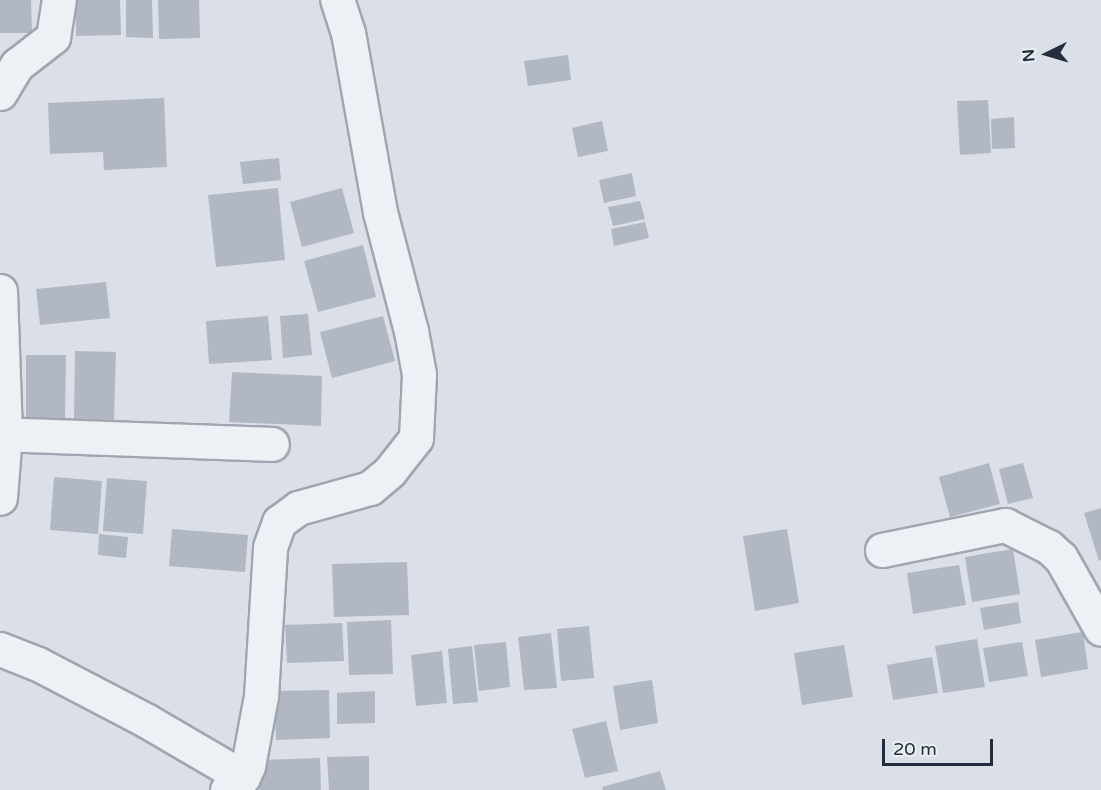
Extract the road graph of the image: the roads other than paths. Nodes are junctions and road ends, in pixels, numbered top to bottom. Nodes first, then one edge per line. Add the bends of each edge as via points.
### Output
1 (59, 0) edge
2 (337, 0) edge
3 (0, 93) edge
4 (0, 291) edge
5 (2, 434) edge
6 (273, 444) dead end
7 (0, 498) edge
8 (882, 550) dead end
9 (1101, 628) edge
10 (0, 649) edge
11 (235, 783) edge

1 - 3 street via 53,37 17,65
2 - 11 street via 352,56 380,212 419,374 416,438 390,471 370,488 298,508 279,522 270,547 261,696
4 - 5 street
5 - 6 street
5 - 7 street
8 - 9 street via 1005,525 1050,547 1061,558
10 - 11 street via 38,664 147,721

